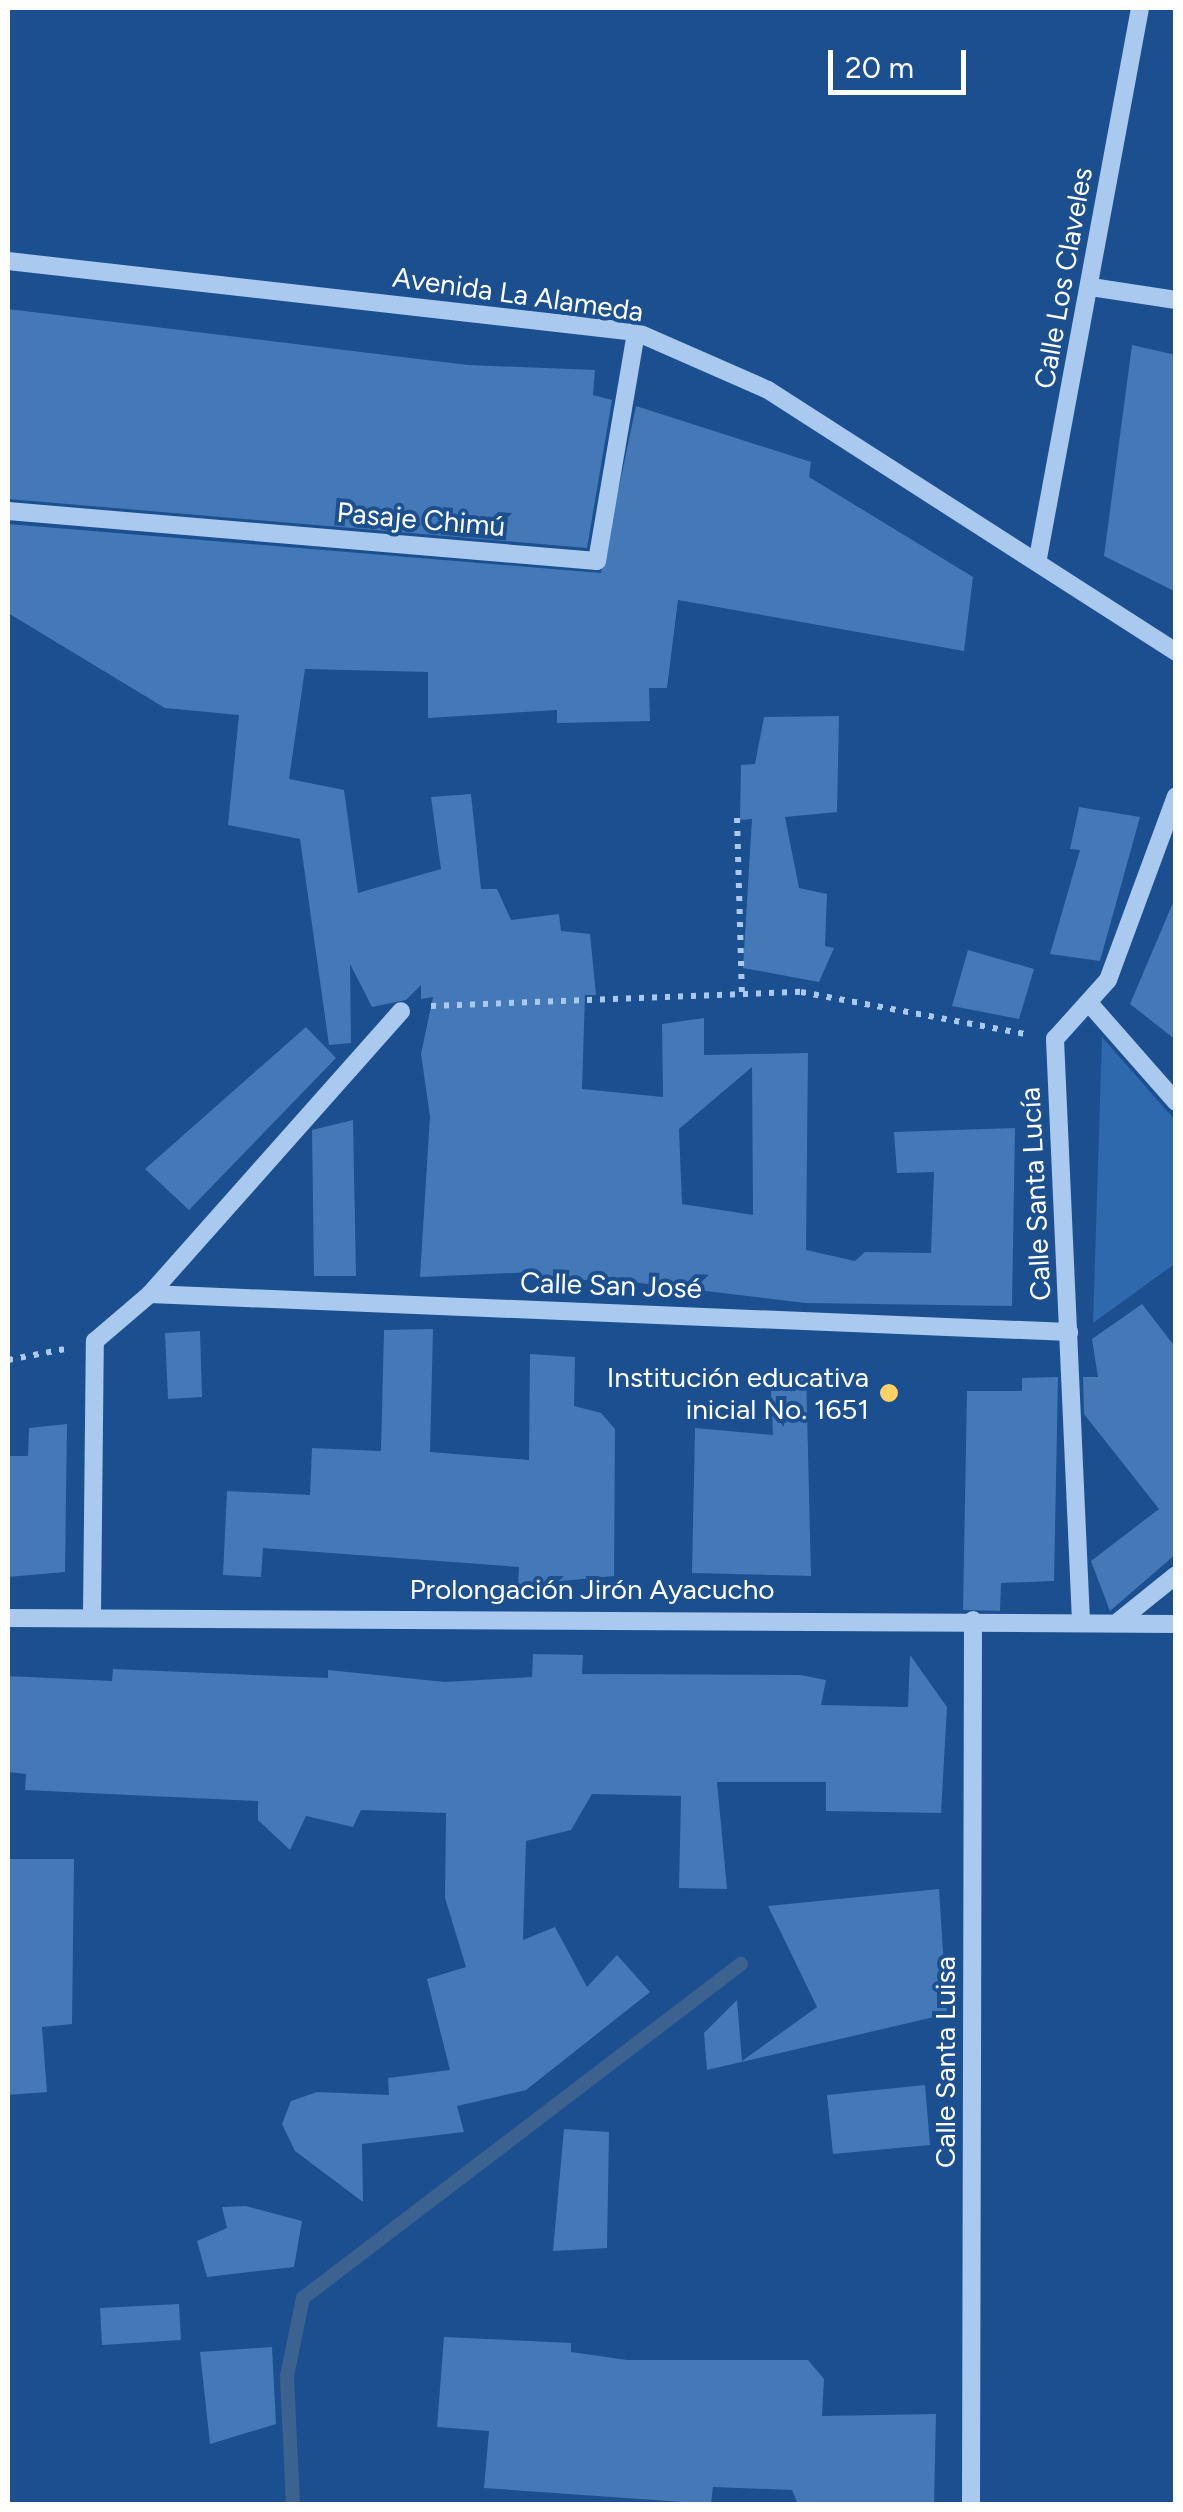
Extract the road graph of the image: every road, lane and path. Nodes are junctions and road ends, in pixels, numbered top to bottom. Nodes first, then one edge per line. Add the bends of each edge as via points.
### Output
1 (1140, 8) edge
2 (8, 261) edge
3 (1091, 287) junction
4 (1176, 300) edge
5 (636, 332) junction
6 (8, 511) edge
7 (1038, 558) junction
8 (1176, 652) edge
9 (1176, 796) edge
10 (737, 818) dead end
11 (742, 994) junction
12 (1090, 1003) junction
13 (402, 1011) joint
14 (1056, 1039) junction
15 (1176, 1102) edge
16 (150, 1294) junction
17 (1069, 1332) junction
18 (95, 1341) junction
19 (8, 1360) edge
20 (1176, 1575) edge
21 (92, 1613) junction
22 (8, 1618) edge
23 (973, 1620) junction
24 (1081, 1620) junction
25 (1120, 1621) junction
26 (1176, 1624) edge
27 (972, 2504) edge

1 - 3 street, Calle Los Claveles
2 - 5 street, Avenida La Alameda
3 - 4 street
3 - 7 street, Calle Los Claveles
5 - 6 street, Pasaje Chimú via 598,562
5 - 7 street, Avenida La Alameda via 768,390
7 - 8 street, Avenida La Alameda
9 - 12 street via 1108,980
10 - 11 path
11 - 13 path
11 - 14 path via 801,992
12 - 14 street
12 - 15 street
13 - 16 street
14 - 17 street, Calle Santa Lucía
16 - 17 street, Calle San José
16 - 18 street
17 - 24 street, Calle Santa Lucía
18 - 19 path
18 - 21 street
20 - 25 street
21 - 22 street, Prolongación Jirón Ayacucho
21 - 23 street, Prolongación Jirón Ayacucho
23 - 24 street, Prolongación Jirón Ayacucho
23 - 27 street, Calle Santa Luisa
24 - 25 street, Prolongación Jirón Ayacucho
25 - 26 street, Prolongación Jirón Ayacucho

